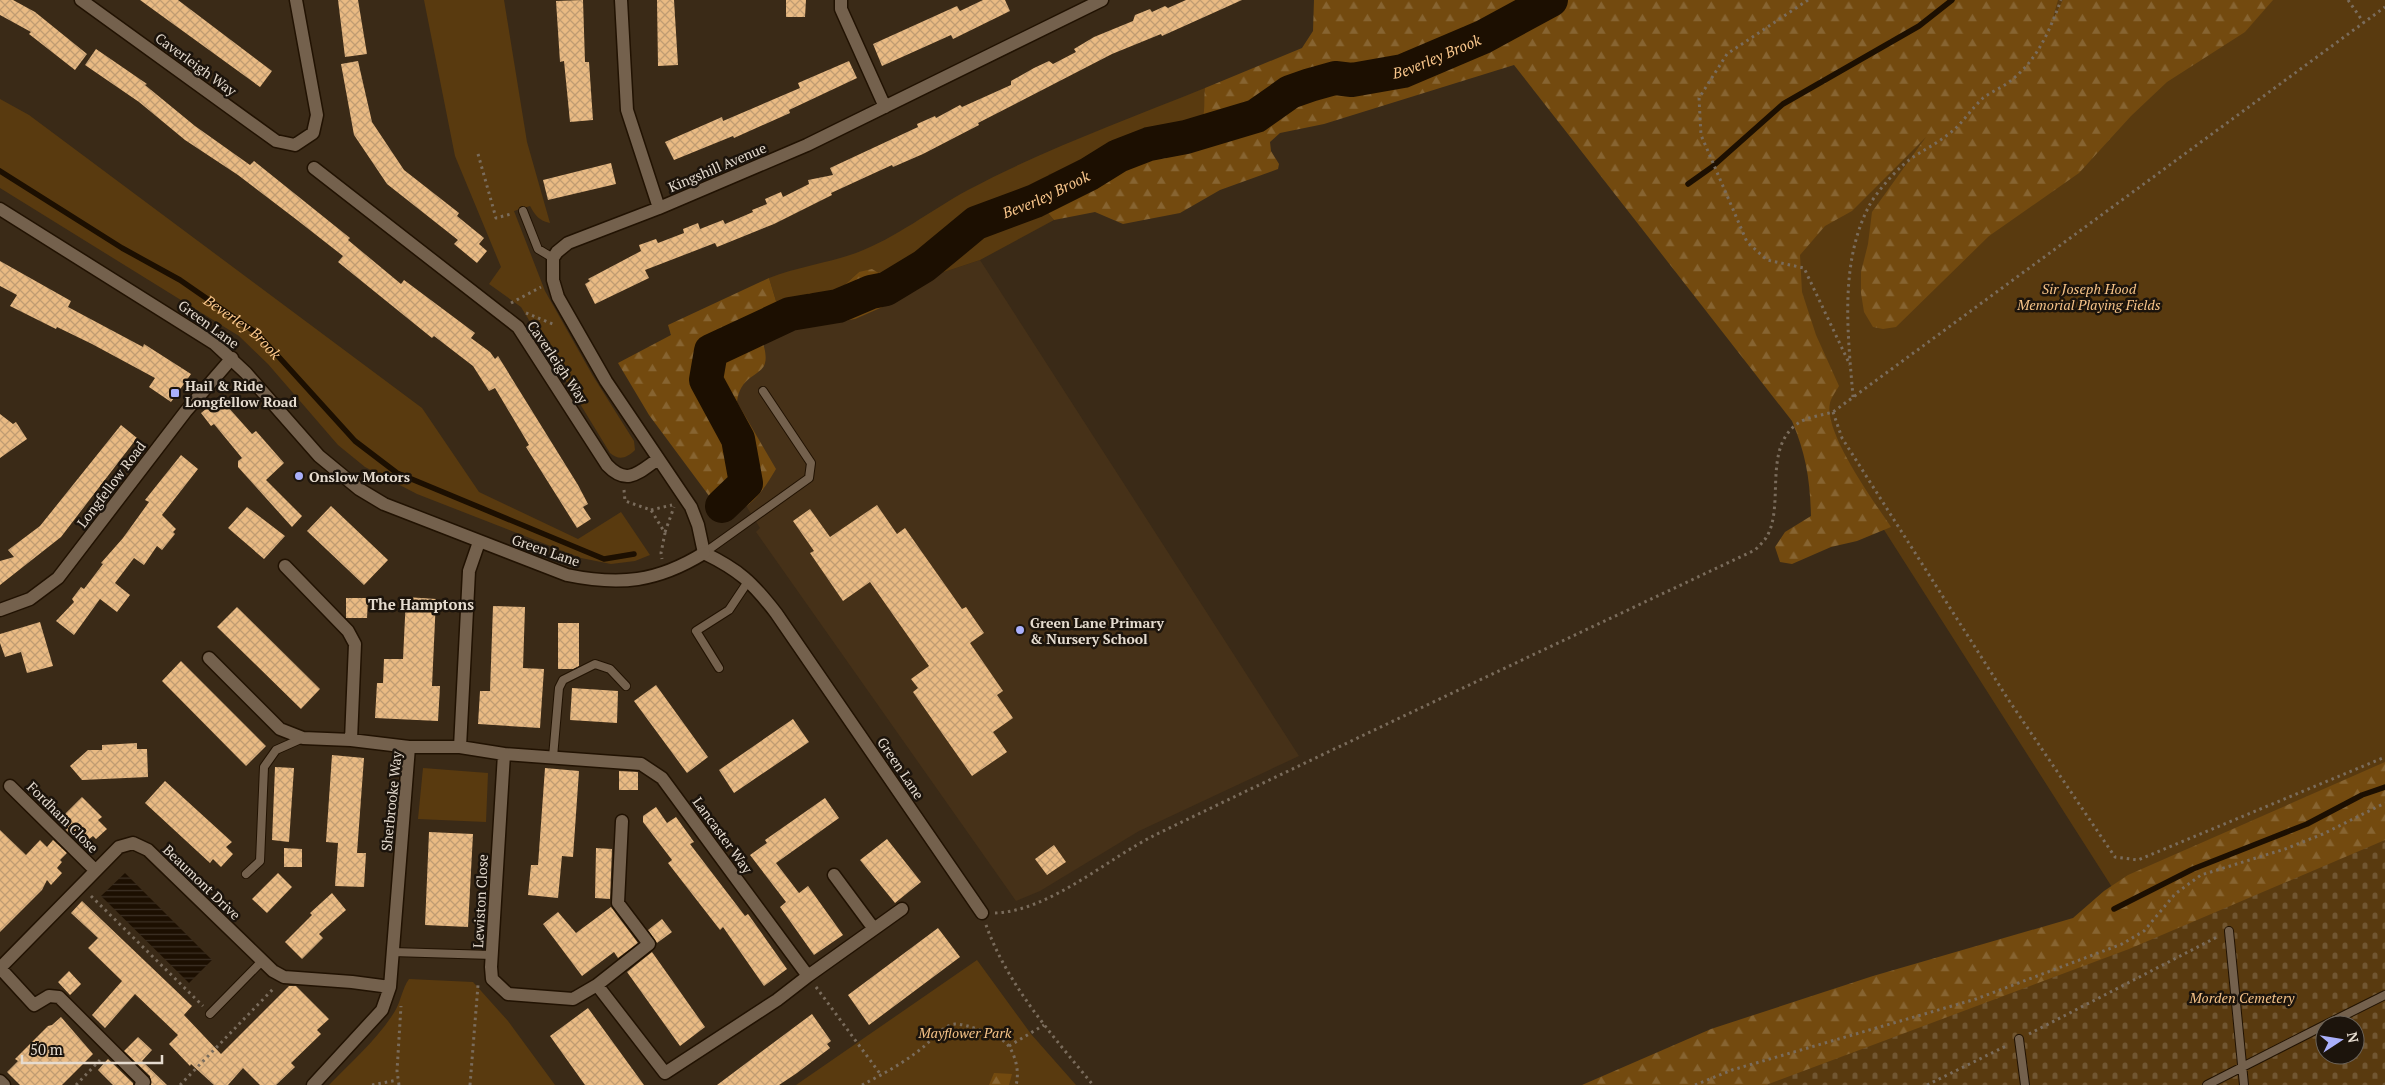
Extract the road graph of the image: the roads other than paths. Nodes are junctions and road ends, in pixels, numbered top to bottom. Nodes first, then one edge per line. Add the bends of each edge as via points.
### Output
1 (81, 0) edge
2 (296, 0) edge
3 (621, 0) edge
4 (841, 0) edge
5 (1102, 0) edge
6 (885, 107) junction
7 (314, 168) dead end
8 (659, 208) junction
9 (0, 209) edge
10 (523, 211) road end
11 (553, 258) junction
12 (232, 358) junction
13 (763, 391) dead end
14 (658, 459) junction
15 (479, 542) junction
16 (704, 553) junction
17 (285, 566) dead end
18 (749, 580) junction
19 (0, 610) edge
20 (209, 658) dead end
21 (719, 668) dead end
22 (626, 686) dead end
23 (303, 738) junction
24 (351, 740) junction
25 (409, 747) junction
26 (460, 747) junction
27 (504, 754) junction
28 (553, 757) junction
29 (10, 786) dead end
30 (622, 821) dead end
31 (95, 870) junction
32 (246, 874) dead end
33 (834, 874) dead end
34 (902, 909) dead end
35 (982, 913) road end
36 (874, 930) junction
37 (2228, 931) road end
38 (392, 952) junction
39 (492, 955) junction
40 (262, 960) junction
41 (808, 976) junction
42 (597, 985) junction
43 (390, 987) junction
44 (2385, 995) edge
45 (210, 1014) road end
46 (2345, 1015) edge
47 (2315, 1030) edge
48 (2019, 1040) road end
49 (2242, 1067) junction
50 (0, 1081) edge
51 (4, 1085) edge
52 (141, 1085) edge
53 (313, 1085) edge
54 (2025, 1085) edge
55 (2207, 1085) edge
56 (2244, 1085) edge

1 - 2 street, Caverleigh Way via 276,141 295,145 313,133 317,115
3 - 8 street via 627,110
4 - 6 street via 841,9
5 - 6 street, Kingshill Avenue
6 - 8 street, Kingshill Avenue
7 - 14 street, Caverleigh Way via 525,335 616,475 623,477 640,472
8 - 11 street, Kingshill Avenue via 568,243
9 - 12 street, Green Lane via 167,312
10 - 11 lane via 538,249
11 - 14 street via 553,280 572,324
12 - 15 street, Green Lane via 319,456 359,489 384,504
12 - 19 street, Longfellow Road via 186,411 58,578 30,599
13 - 16 lane via 811,463 809,478
14 - 16 street via 692,507
15 - 16 street, Green Lane via 567,575 619,582 666,573
15 - 26 street via 469,571
16 - 18 street, Green Lane
17 - 24 street via 348,631 355,644
18 - 21 lane via 729,610 696,632
18 - 35 street, Green Lane via 791,632
20 - 23 street via 280,729
22 - 28 lane via 610,669 595,664 563,680 559,688
23 - 24 street
23 - 32 lane via 276,750 264,767 260,861
24 - 25 street
25 - 26 street, Sherbrooke Way
25 - 38 street, Sherbrooke Way
26 - 27 street
27 - 28 street, Lancaster Way
27 - 39 street, Lewiston Close
28 - 41 street, Lancaster Way via 641,764 662,778
29 - 31 street, Fordham Close
30 - 42 street via 618,903 649,944
31 - 40 street, Beaumont Drive via 119,847 134,843 148,850
31 - 52 street, Beaumont Drive via 0,968 34,1004 49,996 59,997 144,1082
33 - 36 street
34 - 36 street
36 - 41 street
37 - 49 lane
38 - 39 lane
38 - 43 street, Sherbrooke Way
39 - 42 street, Lewiston Close via 492,979 508,994 574,1000
40 - 43 street, Beaumont Drive via 284,977
40 - 45 lane
41 - 42 street via 665,1073
43 - 53 street, Sherbrooke Way via 382,1010
44 - 46 lane
47 - 49 lane
48 - 54 lane
49 - 55 lane
49 - 56 lane
50 - 51 street

